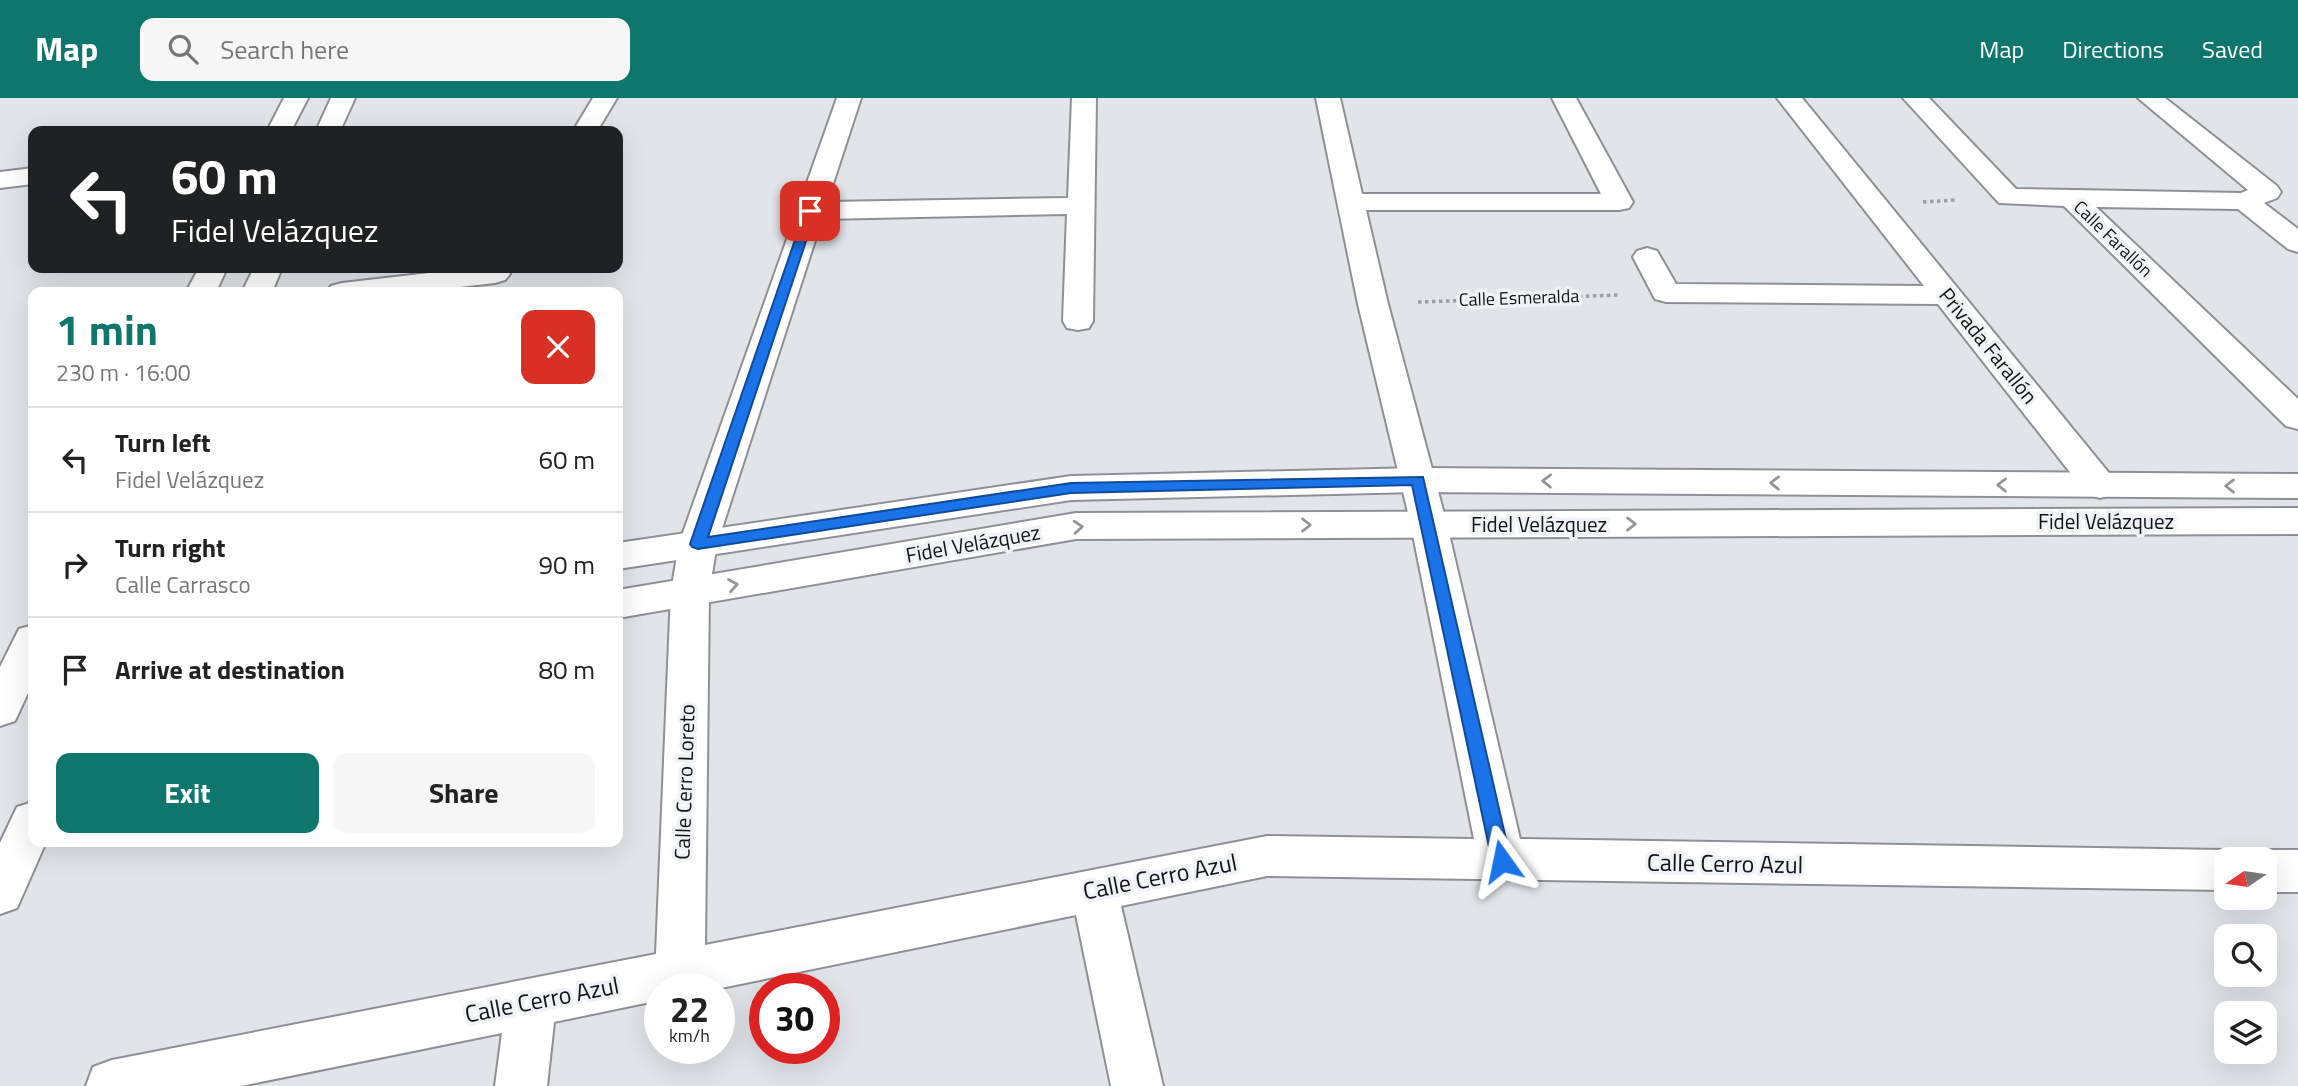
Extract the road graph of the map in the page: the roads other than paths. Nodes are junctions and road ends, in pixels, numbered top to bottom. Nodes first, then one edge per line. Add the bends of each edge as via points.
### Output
1 (296, 98) edge
2 (343, 98) edge
3 (606, 98) edge
4 (849, 98) edge
5 (1084, 98) edge
6 (1328, 98) edge
7 (1564, 98) edge
8 (1789, 98) edge
9 (1915, 98) edge
10 (2150, 98) edge
11 (282, 126) edge
12 (330, 126) edge
13 (587, 126) edge
14 (28, 177) edge
15 (0, 180) edge
16 (2069, 196) junction
17 (2256, 196) junction
18 (1352, 202) junction
19 (1080, 206) junction
20 (810, 211) junction
21 (2298, 243) edge
22 (1647, 257) dead end
23 (492, 278) edge
24 (396, 287) edge
25 (1947, 295) junction
26 (1078, 321) dead end
27 (2298, 418) edge
28 (1418, 480) junction
29 (2100, 486) junction
30 (2298, 486) edge
31 (2298, 521) edge
32 (1429, 525) junction
33 (698, 544) junction
34 (623, 555) edge
35 (691, 592) junction
36 (623, 603) edge
37 (24, 648) edge
38 (28, 703) edge
39 (0, 709) edge
40 (28, 832) edge
41 (1502, 861) junction
42 (2214, 870) edge
43 (2277, 870) edge
44 (2298, 871) edge
45 (1094, 890) junction
46 (0, 893) edge
47 (680, 973) joint
48 (644, 980) edge
49 (531, 1002) junction
50 (112, 1086) edge
51 (521, 1086) edge
52 (1137, 1086) edge

1 - 11 street
2 - 12 street
3 - 13 street
4 - 20 street, Calle Cerro Loreto
5 - 19 street
6 - 18 street
7 - 18 street via 1619,202
8 - 25 street, Privada Farallón
9 - 16 street, Calle Farallón via 2009,197
10 - 17 street
14 - 15 street
16 - 17 street
16 - 27 street, Calle Farallón
17 - 21 street
18 - 28 street
19 - 20 street
19 - 26 street
20 - 33 street, Calle Cerro Loreto
22 - 25 street via 1666,293
23 - 24 street
25 - 29 street, Privada Farallón
29 -> 28 street, Fidel Velázquez
28 - 32 street
28 - 33 street, Fidel Velázquez via 1071,488
30 -> 29 street, Fidel Velázquez
32 -> 31 street, Fidel Velázquez
35 -> 32 street, Fidel Velázquez via 1076,526
32 - 41 street
33 - 34 street, Fidel Velázquez
33 - 35 street, Calle Cerro Loreto
35 - 36 street, Fidel Velázquez
35 - 47 street, Calle Cerro Loreto
37 - 39 street
38 - 39 street
40 - 46 street
41 - 42 street, Calle Cerro Azul
41 - 45 street, Calle Cerro Azul via 1267,856
43 - 44 street
45 - 47 street, Calle Cerro Azul
45 - 52 street
48 - 49 street, Calle Cerro Azul
49 - 50 street, Calle Cerro Azul
49 - 51 street

